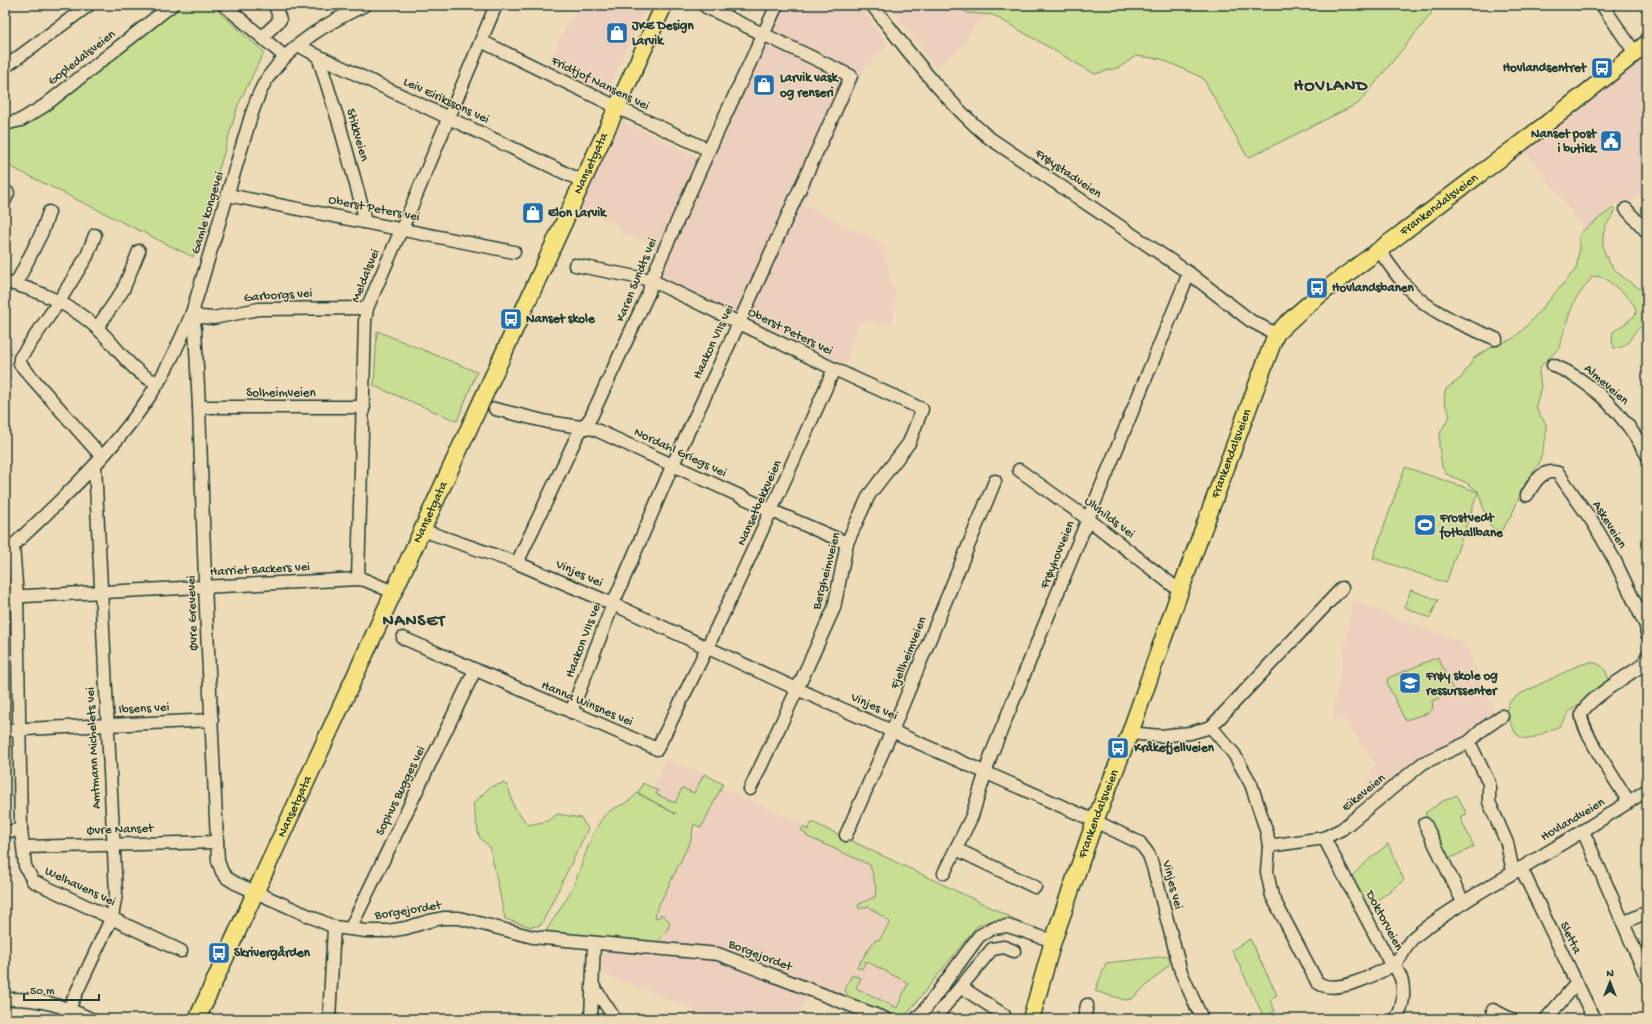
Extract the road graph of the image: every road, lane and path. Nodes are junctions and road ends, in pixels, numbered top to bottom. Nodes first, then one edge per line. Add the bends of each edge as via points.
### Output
1 (89, 5) edge
2 (172, 5) edge
3 (224, 5) edge
4 (275, 5) edge
5 (365, 5) edge
6 (496, 5) edge
7 (664, 5) edge
8 (777, 5) edge
9 (872, 5) edge
10 (1602, 5) edge
11 (706, 8) dead end
12 (764, 34) junction
13 (262, 37) junction
14 (481, 41) junction
15 (298, 44) junction
16 (1641, 48) edge
17 (284, 56) junction
18 (318, 56) junction
19 (5, 67) edge
20 (616, 107) junction
21 (448, 118) junction
22 (5, 124) edge
23 (708, 150) junction
24 (582, 181) junction
25 (228, 195) junction
26 (1626, 209) dead end
27 (49, 212) dead end
28 (364, 222) junction
29 (402, 229) junction
30 (1647, 232) edge
31 (95, 235) dead end
32 (1379, 250) junction
33 (139, 251) dead end
34 (514, 252) dead end
35 (575, 265) dead end
36 (1189, 273) junction
37 (651, 280) junction
38 (11, 283) edge
39 (58, 303) junction
40 (367, 308) junction
41 (192, 313) junction
42 (739, 323) junction
43 (97, 328) junction
44 (1276, 334) junction
45 (1496, 339) dead end
46 (1553, 365) dead end
47 (834, 369) junction
48 (158, 383) junction
49 (199, 407) junction
50 (364, 407) junction
51 (495, 409) dead end
52 (922, 409) joint
53 (584, 427) junction
54 (1647, 455) edge
55 (98, 461) junction
56 (673, 464) junction
57 (1019, 470) dead end
58 (995, 481) dead end
59 (1527, 495) dead end
60 (772, 511) junction
61 (1088, 519) junction
62 (422, 530) junction
63 (847, 543) junction
64 (9, 550) edge
65 (517, 563) junction
66 (358, 579) junction
67 (205, 587) junction
68 (1342, 588) dead end
69 (101, 591) junction
70 (1180, 591) junction
71 (393, 592) junction
72 (11, 597) edge
73 (612, 604) junction
74 (1647, 634) edge
75 (403, 638) dead end
76 (708, 648) junction
77 (1647, 656) edge
78 (475, 670) junction
79 (797, 689) junction
80 (571, 712) junction
81 (1502, 716) dead end
82 (212, 720) junction
83 (108, 725) junction
84 (1211, 727) junction
85 (20, 729) junction
86 (5, 730) edge
87 (892, 731) junction
88 (1130, 733) junction
89 (1469, 742) junction
90 (986, 772) junction
91 (750, 789) dead end
92 (1647, 790) edge
93 (1629, 802) junction
94 (1095, 821) junction
95 (1425, 824) dead end
96 (21, 830) junction
97 (1582, 831) junction
98 (5, 832) edge
99 (846, 835) dead end
100 (1324, 838) junction
101 (217, 842) junction
102 (113, 844) junction
103 (1269, 846) junction
104 (24, 847) junction
105 (956, 849) junction
106 (1517, 870) junction
107 (944, 873) dead end
108 (1035, 886) dead end
109 (255, 892) junction
110 (1463, 902) junction
111 (1647, 912) edge
112 (112, 917) junction
113 (1623, 923) junction
114 (352, 925) dead end
115 (334, 927) junction
116 (1053, 941) junction
117 (594, 943) junction
118 (181, 951) dead end
119 (1014, 952) dead end
120 (1393, 965) junction
121 (1647, 978) edge
122 (592, 984) junction
123 (1576, 984) junction
124 (961, 987) junction
125 (6, 996) edge
126 (1087, 1005) dead end
127 (1493, 1010) dead end
128 (67, 1014) edge
129 (1004, 1015) dead end
130 (91, 1019) edge
131 (197, 1019) edge
132 (329, 1019) edge
133 (591, 1019) edge
134 (615, 1019) edge
135 (886, 1019) edge
136 (916, 1019) edge
137 (934, 1019) edge
138 (1031, 1019) edge
139 (1084, 1019) edge
140 (1202, 1019) edge
141 (1396, 1019) edge
142 (1511, 1019) edge
143 (1546, 1019) edge
144 (1594, 1019) edge

1 - 19 street
2 - 22 street, Gopledalsveien via 44,106 21,120
3 - 13 street
4 - 13 street via 280,20
5 - 15 street, Gamle kongevei
6 - 14 street, Meldalsvei
7 - 20 main road, Nansetgata
8 - 12 street, Karen Sundts vei
9 - 36 street, Frøystadveien via 933,82 966,118 988,137
10 - 16 street
11 - 12 street
12 - 23 street, Karen Sundts vei
12 - 42 street, Haakon VIIs vei via 851,76
13 - 17 street
14 - 20 street, Fridtjof Nansens vei
14 - 21 street, Meldalsvei
15 - 17 street, Gamle kongevei
15 - 18 street, Leiv Eirikssons vei
16 - 32 main road, Frankendalsveien
17 - 25 street, Gamle kongevei via 258,96
18 - 21 street, Leiv Eirikssons vei
18 - 28 street, Stikkveien via 353,173
20 - 23 street, Fridtjof Nansens vei
20 - 24 main road, Nansetgata
21 - 24 street, Leiv Eirikssons vei
21 - 29 street, Meldalsvei
23 - 37 street, Karen Sundts vei
24 - 62 main road, Nansetgata
25 - 28 street, Oberst Peters vei
25 - 41 street, Gamle kongevei
26 - 30 street
27 - 38 street via 42,232
28 - 29 street, Oberst Peters vei
29 - 34 street, Oberst Peters vei
29 - 40 street, Meldalsvei
31 - 39 street via 87,256
32 - 44 main road, Frankendalsveien
32 - 45 street via 1401,282 1427,305
33 - 43 street via 123,290
35 - 37 street, Oberst Peters vei
36 - 44 street, Frøystadveien via 1251,320
36 - 61 street, Frøyhovveien
37 - 42 street, Oberst Peters vei
37 - 53 street, Karen Sundts vei via 649,292
38 - 39 street
39 - 43 street
39 - 55 street via 20,358 20,364
40 - 41 street, Garborgs vei via 259,309 213,318 200,317
40 - 50 street, Meldalsvei
41 - 48 street, Gamle kongevei
41 - 49 street, Øvre Grevevei
42 - 47 street, Oberst Peters vei
42 - 56 street, Haakon VIIs vei
43 - 48 street via 133,368
44 - 70 main road, Frankendalsveien
46 - 54 street, Almeveien via 1570,372 1596,392 1626,421
47 - 52 street, Oberst Peters vei
47 - 60 street, Nansetbekkveien
48 - 55 street, Gamle kongevei via 142,408
49 - 50 street, Solheimveien
49 - 67 street, Øvre Grevevei
50 - 66 street, Meldalsvei
51 - 53 street, Nordahl Griegs vei via 548,422
52 - 63 street, Bergheimveien via 909,443 869,496
53 - 56 street, Nordahl Griegs vei
53 - 65 street, Karen Sundts vei via 577,436
55 - 64 street, Gamle kongevei
55 - 69 street, Amtmann Michelets vei
56 - 60 street, Nordahl Griegs vei
56 - 73 street, Haakon VIIs vei
57 - 61 street, Ulvhilds vei
58 - 87 street, Fjellheimveien
59 - 74 street, Askeveien via 1534,483 1545,473 1558,473 1594,524 1615,561 1646,626
60 - 63 street, Nordahl Griegs vei
60 - 76 street, Nansetbekkveien
61 - 70 street, Ulvhilds vei
61 - 90 street, Frøyhovveien
62 - 65 street, Vinjes vei
62 - 71 main road, Nansetgata
63 - 79 street, Bergheimveien via 834,608
64 - 72 street, Welhavens vei
65 - 73 street, Vinjes vei
66 - 67 street, Harriet Backers vei
66 - 71 street, Harriet Backers vei
67 - 69 street, Harriet Backers vei
67 - 82 street, Øvre Grevevei
68 - 84 street
69 - 72 street, Harriet Backers vei
69 - 83 street, Amtmann Michelets vei
70 - 88 main road, Frankendalsveien
71 - 109 main road, Nansetgata
72 - 85 street, Welhavens vei
73 - 76 street, Vinjes vei
73 - 80 street, Haakon VIIs vei
75 - 78 street, Hanna Winsnes vei
76 - 79 street, Vinjes vei
76 - 80 street, Hanna Winsnes vei via 657,749
77 - 93 street via 1644,664 1595,698 1581,715 1582,722 1598,752
78 - 80 street, Hanna Winsnes vei
78 - 114 street, Sophus Bugges vei
79 - 87 street, Vinjes vei
79 - 91 street, Bergheimveien
81 - 89 street
82 - 83 street, Ibsens vei
82 - 101 street, Øvre Grevevei
83 - 85 street, Ibsens vei
83 - 102 street, Amtmann Michelets vei
84 - 88 street via 1190,733 1160,736
84 - 103 street via 1244,769 1267,833
85 - 86 street, Ibsens vei
85 - 96 street, Welhavens vei
87 - 90 street, Vinjes vei
87 - 99 street, Fjellheimveien
88 - 94 main road, Frankendalsveien
89 - 100 street, Eikeveien via 1423,763 1342,829
89 - 106 street via 1489,783 1489,802
90 - 94 street, Vinjes vei
90 - 105 street, Frøyhovveien via 972,816
92 - 93 street, Hovlandveien
93 - 97 street, Hovlandveien
94 - 116 main road, Frankendalsveien
94 - 140 street, Vinjes vei via 1140,843 1149,855 1181,972
95 - 110 street
96 - 98 street
96 - 104 street, Welhavens vei
97 - 106 street, Hovlandveien
97 - 113 street
100 - 103 street, Eikeveien
100 - 120 street, Doktorveien
101 - 102 street, Øvre Nanset
101 - 109 street, Øvre Grevevei via 218,861 222,872 227,878
102 - 104 street, Øvre Nanset
102 - 112 street, Amtmann Michelets vei via 116,894
103 - 120 street via 1267,872 1272,896 1322,986 1354,982
104 - 112 street, Welhavens vei via 25,866 33,881
105 - 107 street, Frøyhovveien
105 - 108 street
106 - 110 street, Hovlandveien
106 - 123 street, Sletta
109 - 115 street, Borgejordet
109 - 131 main road, Nansetgata
110 - 120 street, Hovlandveien via 1414,938 1407,945 1401,958
111 - 113 street
112 - 118 street, Welhavens vei
112 - 128 street, Amtmann Michelets vei
113 - 121 street
115 - 117 street, Borgejordet via 388,931 443,918 459,918 533,937
115 - 132 street
116 - 136 street via 1008,926 993,928 979,936
116 - 138 main road, Frankendalsveien
117 - 122 street
117 - 135 street, Borgejordet via 718,954
119 - 124 street via 1004,947 992,949
120 - 141 street, Doktorveien via 1401,979 1403,994 1401,1012
122 - 133 street
122 - 134 street
123 - 143 street
123 - 144 street, Sletta
124 - 129 street
124 - 137 street
125 - 128 street via 42,1001
126 - 139 street
127 - 142 street
128 - 130 street

